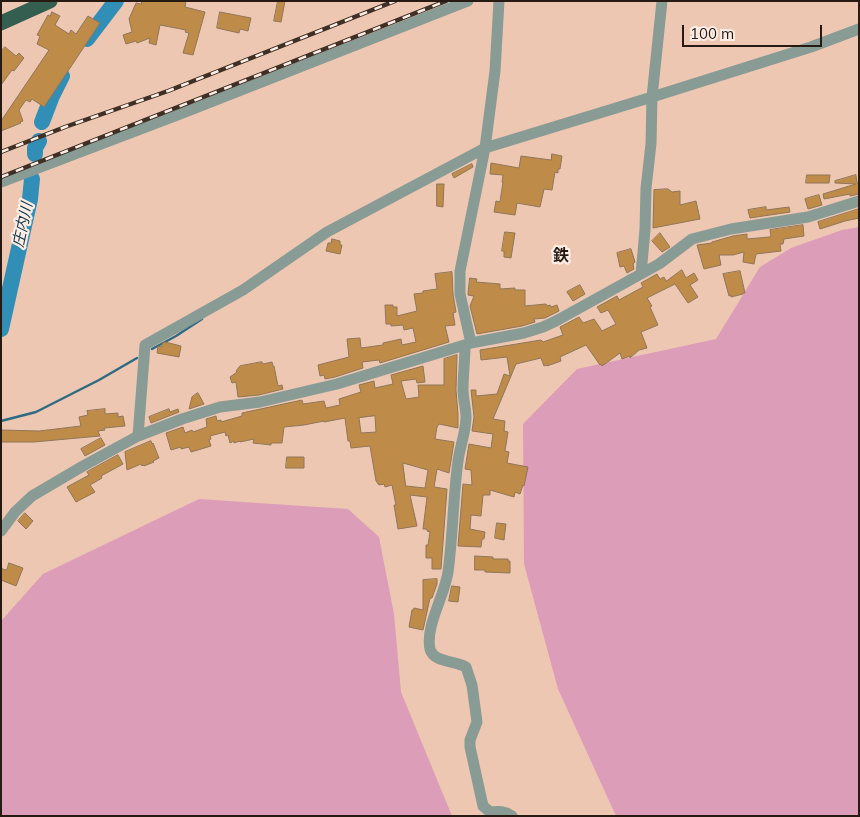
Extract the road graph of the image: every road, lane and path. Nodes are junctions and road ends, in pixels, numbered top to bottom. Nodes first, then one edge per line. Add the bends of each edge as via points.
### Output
1 (50, 1) edge
2 (468, 1) edge
3 (499, 1) edge
4 (662, 1) edge
5 (1, 24) edge
6 (859, 30) edge
7 (652, 97) junction
8 (485, 148) junction
9 (1, 182) edge
10 (859, 201) edge
11 (641, 274) junction
12 (468, 344) junction
13 (138, 436) junction
14 (1, 531) edge
15 (512, 816) edge

1 - 5 highway
2 - 9 street
3 - 8 street
4 - 7 street
6 - 7 street
7 - 8 street
7 - 11 street
8 - 12 street via 460,272
8 - 13 street via 327,232 243,290 145,345
10 - 11 street via 808,217 731,229 692,239
11 - 12 street via 542,327
12 - 13 street via 338,384 260,402 220,407
12 - 15 street via 463,392 465,430 458,460 446,584 430,634 430,648 439,658 466,667 477,722 470,747 483,806 490,812 501,811
13 - 14 street via 32,496

